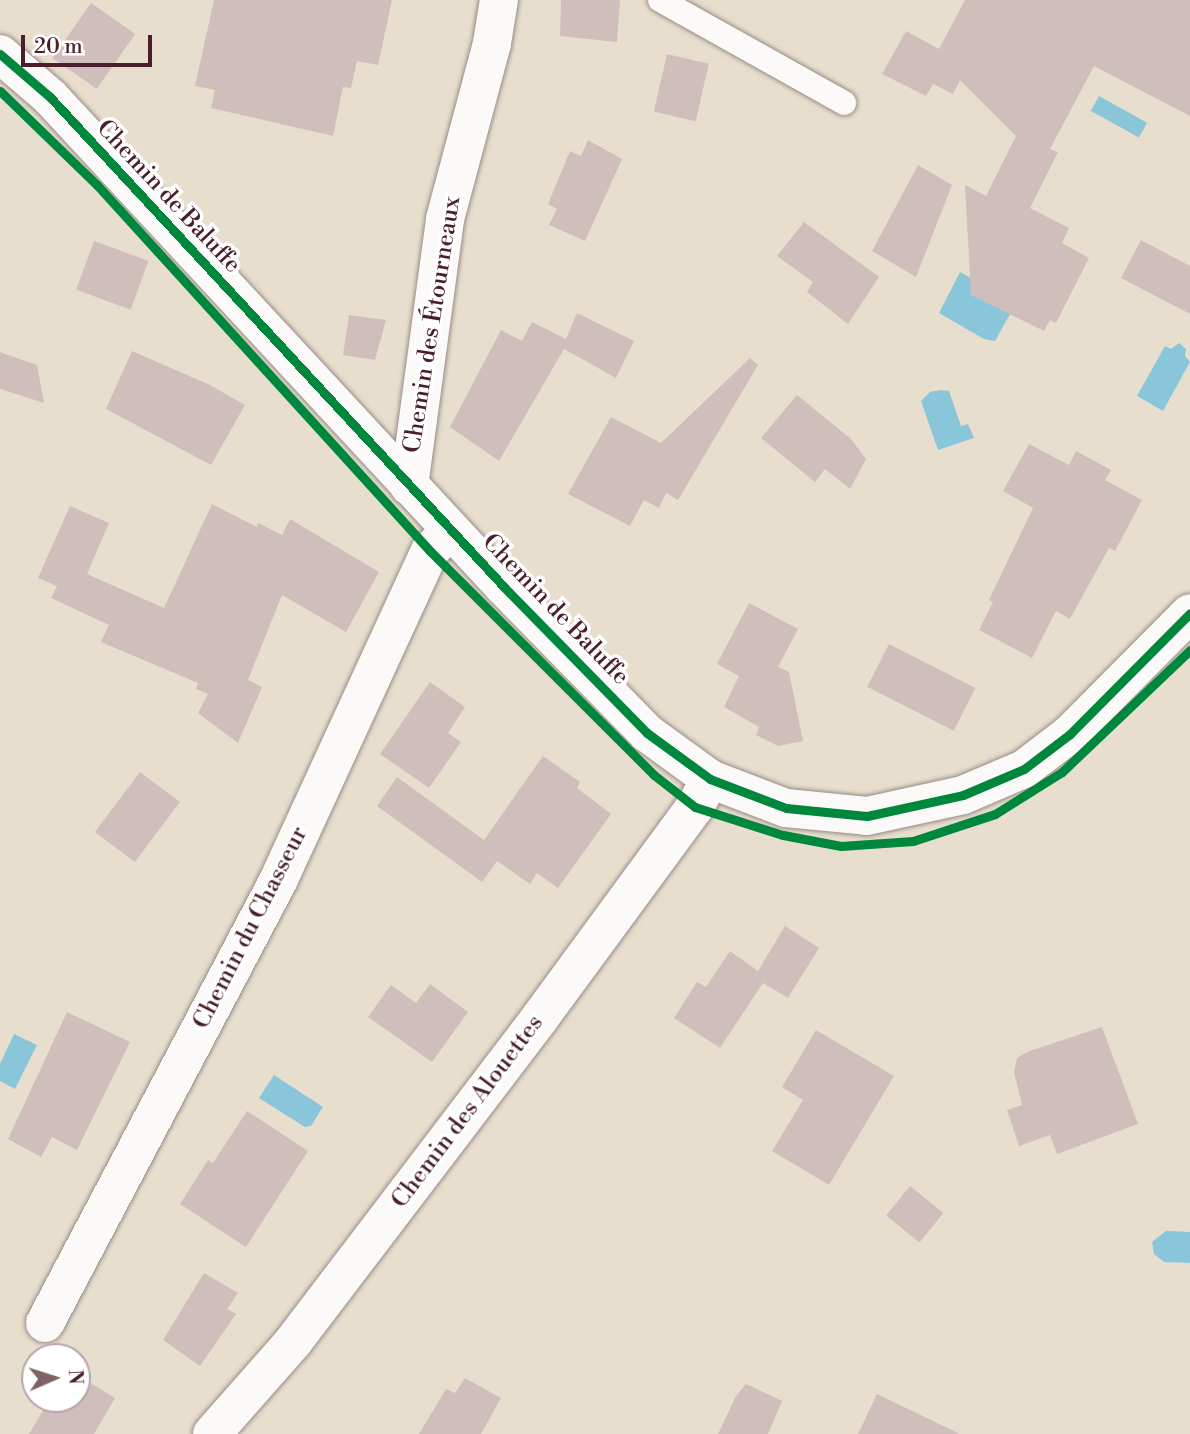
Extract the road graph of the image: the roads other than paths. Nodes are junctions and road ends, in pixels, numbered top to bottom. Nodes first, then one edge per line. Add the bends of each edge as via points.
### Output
1 (499, 0) edge
2 (660, 0) edge
3 (0, 54) edge
4 (844, 103) dead end
5 (408, 486) junction
6 (450, 530) junction
7 (1190, 613) edge
8 (710, 779) junction
9 (45, 1323) dead end
10 (212, 1434) edge

1 - 5 street, Chemin des Étourneaux via 445,219
2 - 4 lane
3 - 5 street, Chemin de Baluffe via 50,97
5 - 6 street, Chemin de Baluffe
6 - 8 street, Chemin de Baluffe via 647,733
6 - 9 street, Chemin du Chasseur via 430,551 278,881
7 - 8 street, Chemin de Baluffe via 1070,734 1024,769 963,795 867,816 786,808
8 - 10 street, Chemin des Alouettes via 695,807 597,941 310,1321

